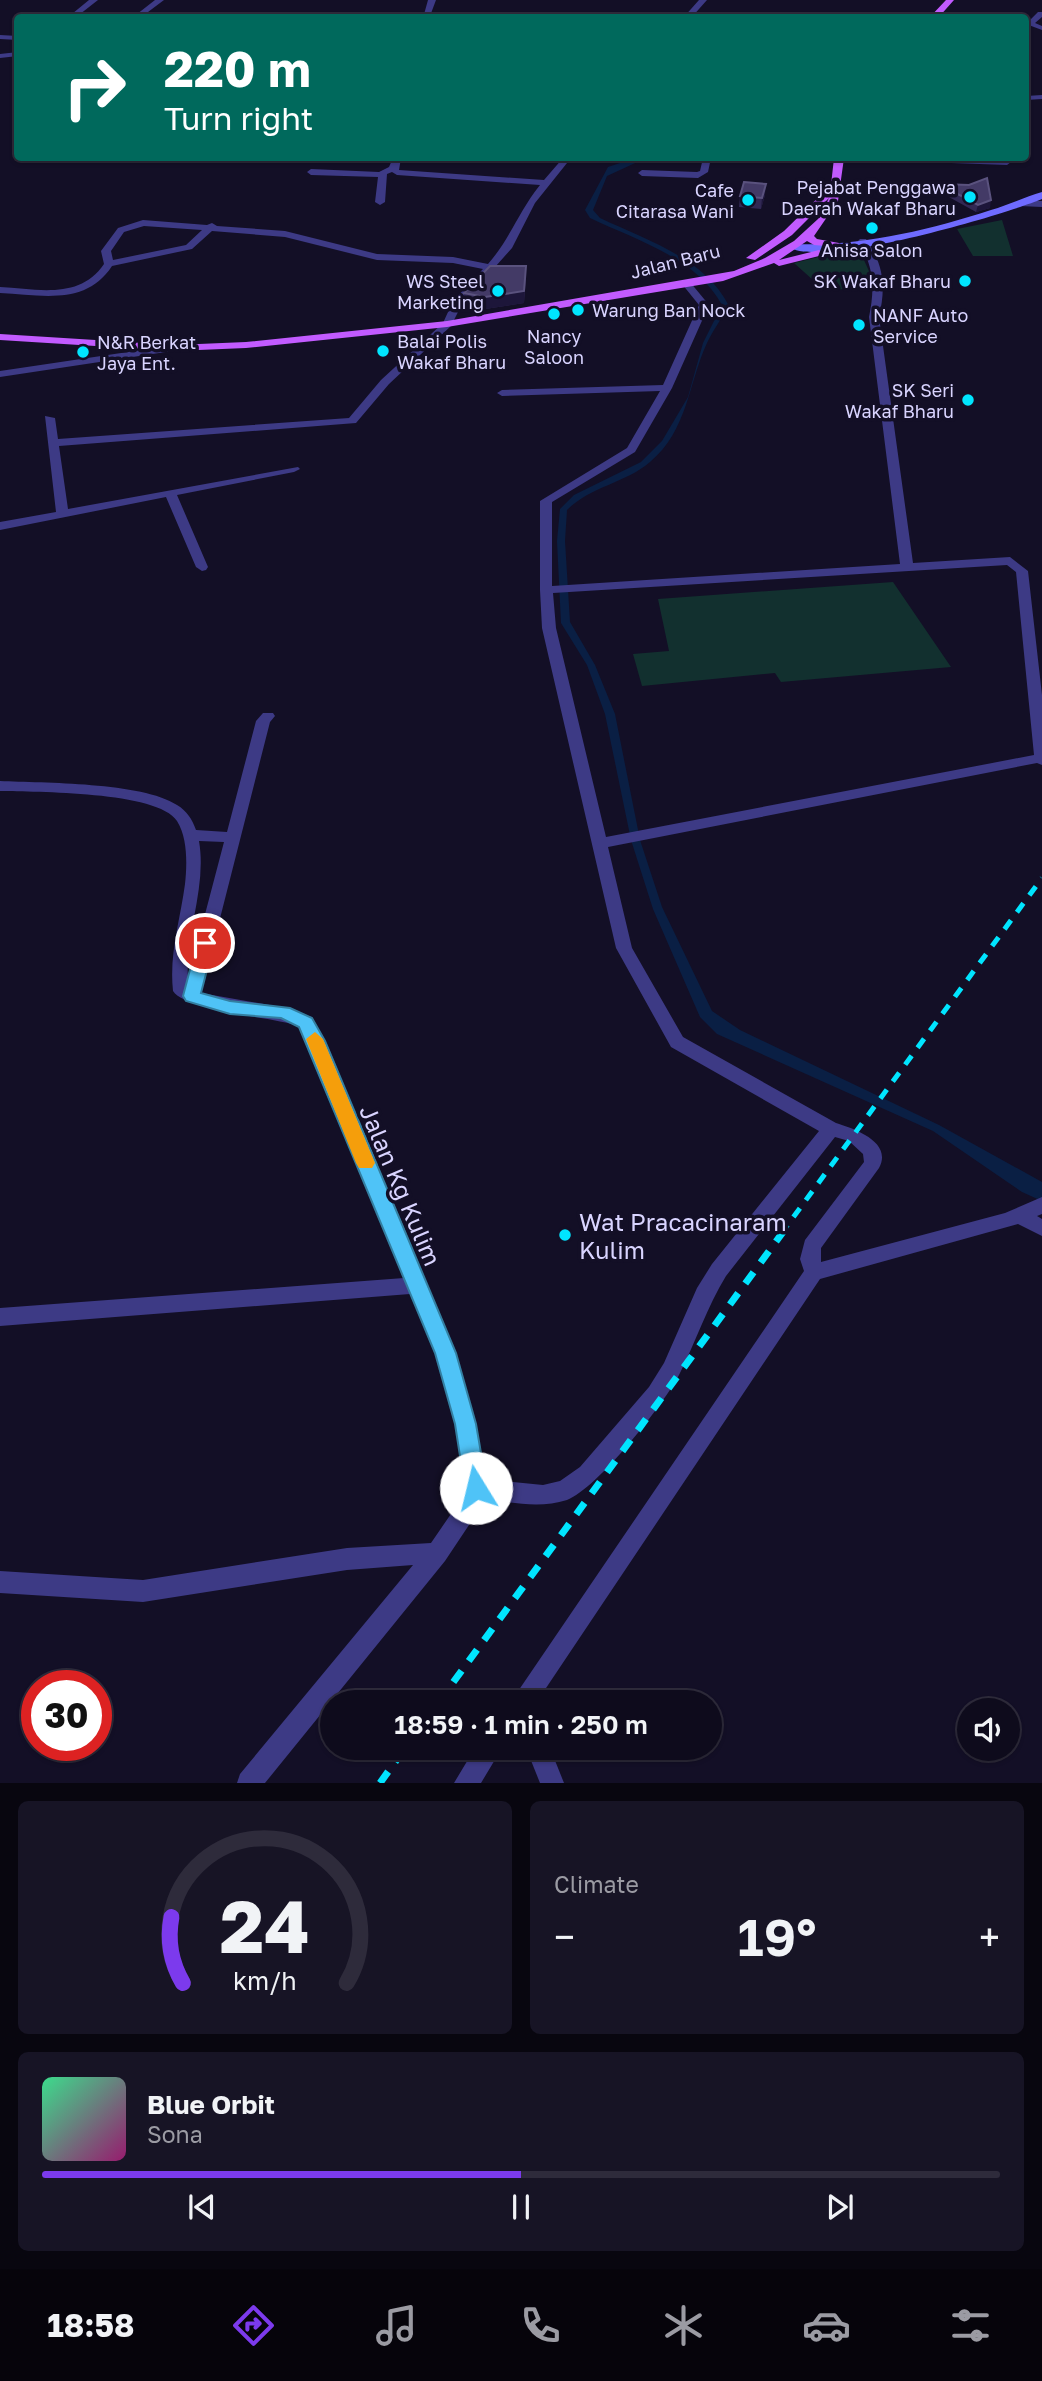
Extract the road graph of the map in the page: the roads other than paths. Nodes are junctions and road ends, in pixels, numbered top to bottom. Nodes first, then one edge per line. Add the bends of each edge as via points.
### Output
1 (94, 0) edge
2 (160, 0) edge
3 (688, 0) edge
4 (703, 0) edge
5 (950, 0) edge
6 (75, 14) edge
7 (141, 14) edge
8 (690, 14) edge
9 (937, 14) edge
10 (1041, 14) edge
11 (1042, 28) edge
12 (396, 161) edge
13 (564, 161) edge
14 (706, 161) edge
15 (838, 161) edge
16 (979, 161) edge
17 (1007, 162) dead end
18 (393, 169) junction
19 (311, 172) dead end
20 (642, 173) dead end
21 (383, 175) junction
22 (546, 183) junction
23 (834, 188) junction
24 (1042, 195) edge
25 (380, 202) dead end
26 (1023, 204) junction
27 (1042, 204) edge
28 (212, 226) junction
29 (788, 233) junction
30 (807, 234) junction
31 (863, 241) junction
32 (835, 245) junction
33 (788, 248) junction
34 (819, 253) junction
35 (760, 254) junction
36 (109, 264) junction
37 (489, 267) junction
38 (747, 271) junction
39 (687, 284) junction
40 (0, 290) edge
41 (624, 292) junction
42 (447, 324) junction
43 (0, 337) edge
44 (175, 348) junction
45 (0, 374) edge
46 (667, 388) junction
47 (502, 393) dead end
48 (49, 418) dead end
49 (52, 443) junction
50 (294, 469) dead end
51 (170, 492) junction
52 (62, 512) junction
53 (0, 526) edge
54 (202, 567) dead end
55 (906, 567) junction
56 (551, 590) junction
57 (268, 716) dead end
58 (1041, 759) edge
59 (0, 786) edge
60 (190, 835) junction
61 (233, 837) junction
62 (600, 843) junction
63 (192, 996) junction
64 (831, 1129) junction
65 (1034, 1215) edge
66 (814, 1272) junction
67 (417, 1285) junction
68 (0, 1317) edge
69 (476, 1488) junction
70 (437, 1553) junction
71 (0, 1582) edge
72 (531, 1690) edge
73 (482, 1760) edge
74 (543, 1760) edge
75 (249, 1783) edge
76 (466, 1783) edge
77 (552, 1783) edge

1 - 6 street
2 - 7 street
3 - 4 street
4 - 8 street
5 - 9 main road
10 - 11 street via 1030,23
12 - 18 street
13 - 22 street
14 - 20 street via 704,172 698,175
15 - 23 main road, Jalan Baru
16 - 17 street
18 - 21 street
18 - 22 street
19 - 21 street
21 - 25 street
22 - 37 street via 509,246
23 - 29 main road, Jalan Baru
23 - 30 main road, Jalan Baru via 832,204
24 - 26 street
26 - 27 street
26 - 31 street
28 - 36 street via 189,247
28 - 36 street via 126,226 106,251
28 - 37 street via 285,234 377,257 453,260
29 - 33 main road
29 - 35 main road, Jalan Baru
30 - 32 main road via 814,242
30 - 33 main road, Jalan Baru
31 - 32 street
31 - 34 street
31 - 55 street via 881,281 874,317
32 - 33 street
33 - 34 street
33 - 35 main road
33 - 38 main road, Jalan Baru
34 - 38 main road
35 - 41 main road, Jalan Baru
36 - 40 street via 94,285 81,291
37 - 42 street via 457,303
38 - 39 main road, Jalan Baru
39 - 41 main road, Jalan Baru
39 - 46 street via 704,305
41 - 42 main road
42 - 44 main road
42 - 49 street via 384,382 352,421
43 - 44 main road
44 - 45 street
46 - 47 street
46 - 56 street via 631,450 547,501
48 - 49 street
49 - 52 street
50 - 51 street
51 - 52 street
51 - 54 street
52 - 53 street
55 - 56 street
55 - 58 street via 1010,561 1022,571
56 - 62 street via 550,628
57 - 61 street
58 - 62 street
59 - 60 street via 118,793 162,801 181,815
60 - 61 street
60 - 63 street via 194,867 178,971 181,991
61 - 63 street
62 - 64 street via 624,948 677,1042
63 - 67 street, Jalan Kg Kulim via 230,1007 284,1012 306,1022
64 - 66 street via 855,1136 872,1151 873,1163 812,1246
64 - 69 street via 719,1270 656,1394 588,1474 565,1490 543,1495
65 - 66 street
66 - 72 street
67 - 68 street
67 - 69 street, Jalan Kg Kulim via 445,1353 466,1424
69 - 70 street
70 - 71 street via 346,1559 143,1591
70 - 75 street
73 - 76 street
74 - 77 street

